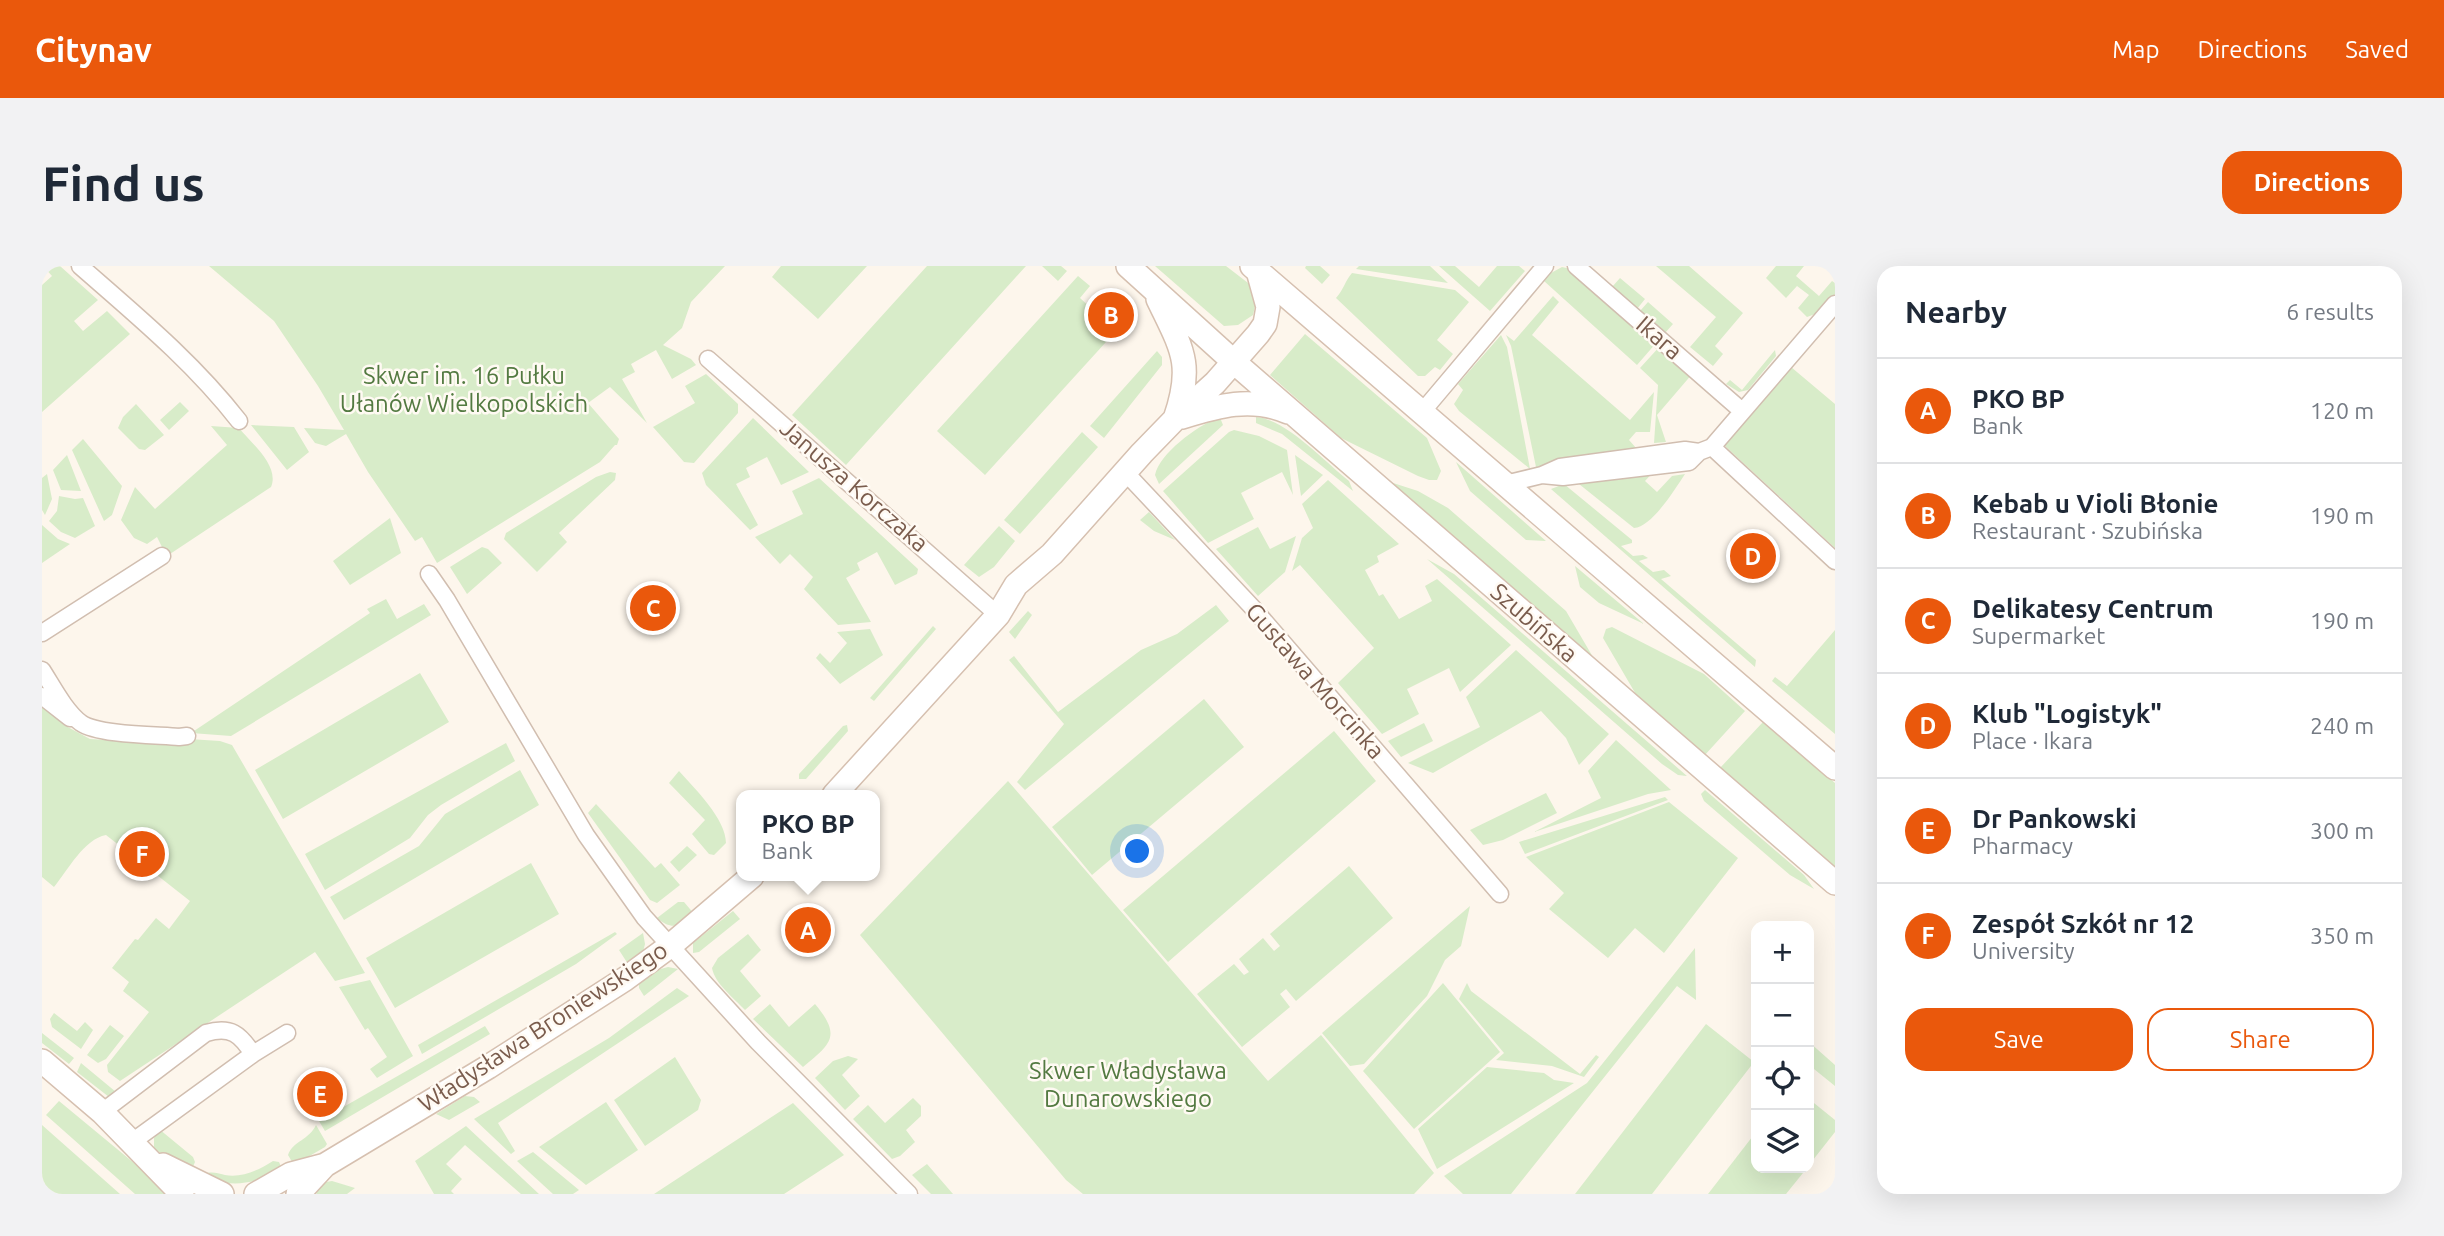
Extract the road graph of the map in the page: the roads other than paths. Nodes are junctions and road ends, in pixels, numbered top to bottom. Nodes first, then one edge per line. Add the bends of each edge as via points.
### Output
1 (80, 266) edge
2 (1128, 266) edge
3 (1545, 266) edge
4 (1576, 266) edge
5 (1255, 269) edge
6 (1153, 287) junction
7 (1835, 304) edge
8 (708, 359) dead end
9 (1234, 362) junction
10 (1742, 411) junction
11 (1422, 412) junction
12 (1297, 417) junction
13 (1175, 419) junction
14 (239, 421) dead end
15 (1706, 449) junction
16 (1125, 472) junction
17 (1504, 484) junction
18 (162, 556) dead end
19 (1835, 561) edge
20 (429, 574) dead end
21 (998, 615) junction
22 (42, 634) edge
23 (42, 670) edge
24 (42, 696) edge
25 (82, 724) junction
26 (187, 736) dead end
27 (1835, 768) edge
28 (839, 790) edge
29 (746, 881) edge
30 (1835, 883) edge
31 (1500, 894) dead end
32 (670, 946) junction
33 (287, 1033) dead end
34 (253, 1054) junction
35 (42, 1060) edge
36 (102, 1112) junction
37 (140, 1149) junction
38 (325, 1165) junction
39 (183, 1194) edge
40 (222, 1194) edge
41 (256, 1194) edge
42 (299, 1194) edge
43 (909, 1194) edge

1 - 14 street via 179,353
2 - 6 street, Szubińska
3 - 11 street
4 - 10 street, Ikara
5 - 9 street via 1267,299 1268,316
5 - 11 street
6 - 9 street, Szubińska
6 - 13 street via 1185,361 1185,385
7 - 10 street via 1790,345
8 - 21 street, Janusza Korczaka
9 - 12 street, Szubińska
9 - 13 street
10 - 15 street
11 - 17 street
12 - 13 street via 1276,407 1235,403
12 - 30 street, Szubińska
13 - 16 street
15 - 17 street via 1560,467
15 - 19 street
16 - 21 street via 1052,555 1027,598
16 - 31 street, Gustawa Morcinka via 1252,607
17 - 27 street
18 - 22 street
20 - 32 street via 586,835
21 - 28 street
23 - 25 street
24 - 25 street
25 - 26 street via 102,731
29 - 32 street, Władysława Broniewskiego
32 - 38 street, Władysława Broniewskiego via 523,1045
32 - 43 street
33 - 34 street
34 - 36 street via 242,1037 231,1032 206,1033
34 - 37 street
35 - 36 street
36 - 37 street
37 - 39 street
37 - 40 street
38 - 41 street, Władysława Broniewskiego via 291,1174
38 - 42 street, Władysława Broniewskiego

